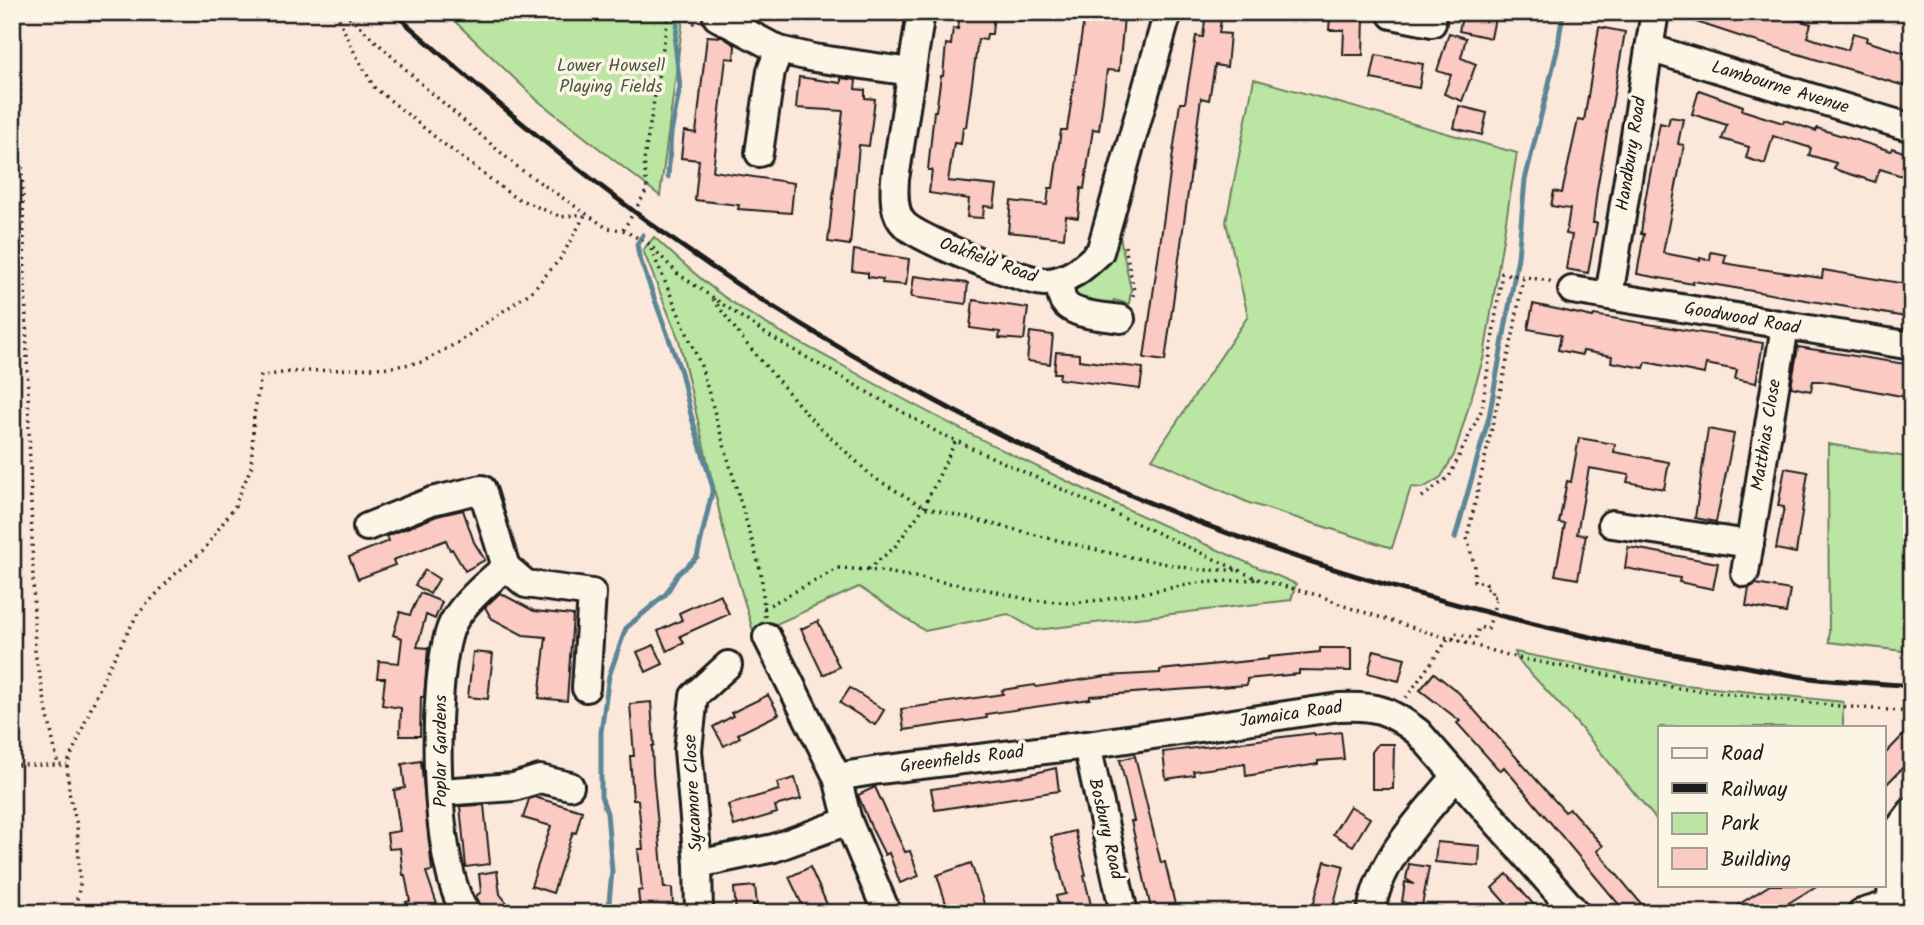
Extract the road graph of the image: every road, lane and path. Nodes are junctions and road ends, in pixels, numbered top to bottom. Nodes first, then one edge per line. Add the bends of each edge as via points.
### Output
1 (125, 12) edge
2 (336, 12) edge
3 (344, 12) edge
4 (669, 12) edge
5 (921, 12) edge
6 (1168, 12) edge
7 (1655, 12) edge
8 (681, 16) dead end
9 (122, 19) dead end
10 (714, 20) edge
11 (1649, 48) junction
12 (779, 50) junction
13 (19, 55) dead end
14 (911, 72) junction
15 (1912, 128) edge
16 (759, 155) dead end
17 (586, 213) junction
18 (623, 230) junction
19 (1123, 237) dead end
20 (649, 244) junction
21 (1521, 277) junction
22 (1060, 280) junction
23 (1572, 290) joint
24 (709, 295) junction
25 (1609, 296) junction
26 (1118, 321) joint
27 (1785, 326) junction
28 (1912, 346) edge
29 (956, 440) junction
30 (1422, 497) dead end
31 (924, 507) junction
32 (1612, 526) dead end
33 (367, 527) dead end
34 (1750, 544) junction
35 (506, 567) junction
36 (867, 570) junction
37 (1240, 570) junction
38 (1745, 573) dead end
39 (1260, 580) junction
40 (764, 608) junction
41 (767, 637) joint
42 (1451, 638) junction
43 (728, 665) dead end
44 (586, 688) dead end
45 (1912, 712) edge
46 (1395, 714) junction
47 (1087, 746) junction
48 (12, 761) edge
49 (58, 765) junction
50 (66, 765) junction
51 (1456, 776) junction
52 (837, 777) junction
53 (570, 786) dead end
54 (440, 792) junction
55 (1912, 811) edge
56 (848, 821) junction
57 (1888, 835) edge
58 (698, 864) junction
59 (1902, 904) edge
60 (74, 913) edge
61 (466, 913) edge
62 (699, 913) edge
63 (887, 913) edge
64 (1124, 913) edge
65 (1371, 913) edge
66 (1576, 913) edge
67 (1861, 913) edge

1 - 9 path
2 - 17 path via 374,87 440,141 514,197 561,217
3 - 17 path via 520,169
4 - 18 path via 645,160 647,190
5 - 14 street, Oakfield Road
6 - 22 street, Oakfield Road via 1100,253 1080,271
7 - 11 street, Handbury Road
8 - 10 path
10 - 12 street
11 - 15 street, Lambourne Avenue
11 - 25 street, Handbury Road
12 - 14 street
12 - 16 street via 771,71
13 - 49 path via 34,640
14 - 22 street, Oakfield Road via 894,198 904,224 932,241 1014,274 1044,282
17 - 18 path via 607,228
17 - 50 path via 561,258 531,292 422,362 261,376 251,467 235,506 203,551 137,615
18 - 20 path
19 - 26 path via 1134,291 1130,311
20 - 24 path via 678,274
20 - 40 path via 701,366 761,572
21 - 23 path via 1561,282
21 - 30 path via 1502,272 1482,409 1449,477
21 - 42 path via 1514,330 1467,538 1474,581 1486,583 1491,596 1497,597 1488,629 1479,627 1475,639 1455,633
22 - 26 street via 1067,306
23 - 25 street, Goodwood Road
24 - 29 path via 771,337
24 - 31 path via 812,420 874,478
25 - 27 street, Goodwood Road
27 - 28 street, Goodwood Road
27 - 34 street, Matthias Close
29 - 31 path
29 - 37 path
31 - 36 path via 894,548
31 - 37 path via 1105,552 1199,569
32 - 34 street
33 - 35 street via 432,501 482,489
34 - 38 street, Matthias Close
35 - 44 street via 526,584 593,583
35 - 54 street, Poplar Gardens via 477,590 450,628 439,700
36 - 39 path via 1030,600 1071,603 1198,583
36 - 40 path via 839,568
37 - 39 path
39 - 42 path
40 - 41 path
41 - 52 street
42 - 45 path via 1518,657 1677,688
42 - 46 path
43 - 58 street, Sycamore Close via 694,696 688,750
46 - 47 street, Jamaica Road via 1339,706
46 - 51 street, Jamaica Road via 1434,747
47 - 52 street, Greenfields Road
47 - 64 street, Bosbury Road
48 - 49 path via 17,765
49 - 50 path
50 - 60 path via 77,825 80,885
51 - 65 street via 1395,851 1373,894
51 - 66 street, Jamaica Road
52 - 56 street
53 - 54 street via 540,779 514,787
54 - 61 street, Poplar Gardens via 452,883
55 - 57 street
56 - 58 street, Sycamore Close via 774,848
56 - 63 street
57 - 59 street
58 - 62 street
59 - 67 street

